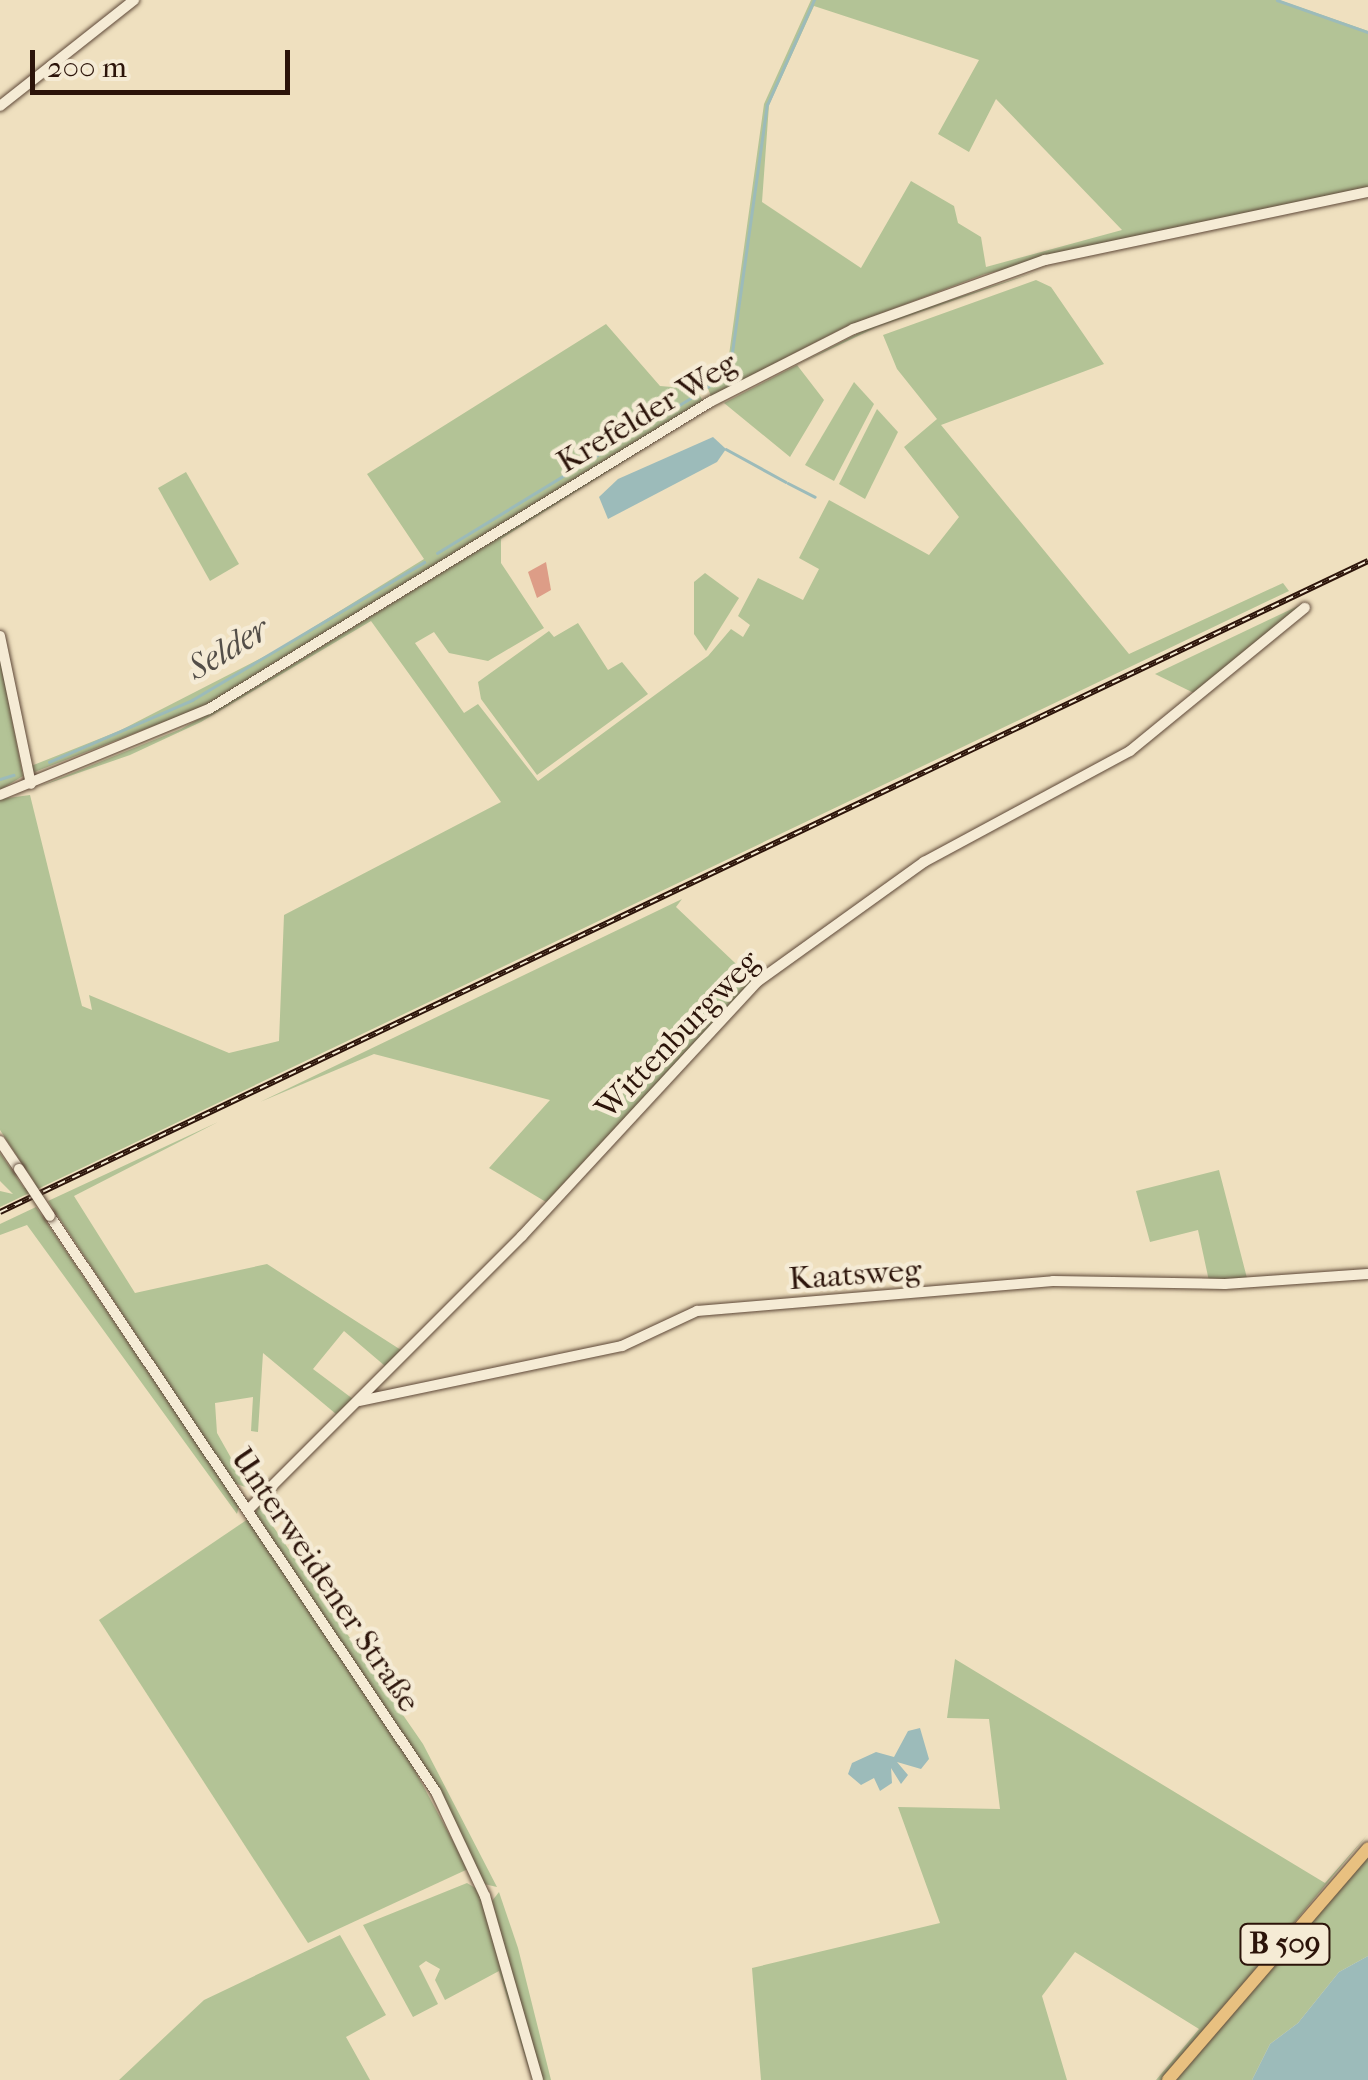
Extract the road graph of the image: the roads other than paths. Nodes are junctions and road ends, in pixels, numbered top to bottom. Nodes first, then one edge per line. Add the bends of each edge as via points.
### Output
1 (134, 0) edge
2 (0, 106) edge
3 (1368, 192) edge
4 (1305, 608) dead end
5 (0, 636) edge
6 (31, 784) junction
7 (0, 794) edge
8 (0, 1142) edge
9 (1368, 1274) edge
10 (358, 1401) junction
11 (249, 1510) junction
12 (1368, 1848) edge
13 (538, 2080) edge
14 (1168, 2080) edge

1 - 2 street
3 - 6 street, Krefelder Weg via 1046,260 852,329 697,410 209,709
4 - 10 street, Wittenburgweg via 1130,751 924,862 757,982
5 - 6 street
6 - 7 street, Krefelder Weg
8 - 11 street, Unterweidener Straße, bridge
9 - 10 street, Kaatsweg via 1225,1284 1053,1281 697,1310 622,1346
10 - 11 street, Wittenburgweg
11 - 13 street, Unterweidener Straße via 436,1792 491,1912
12 - 14 main road, B 509

